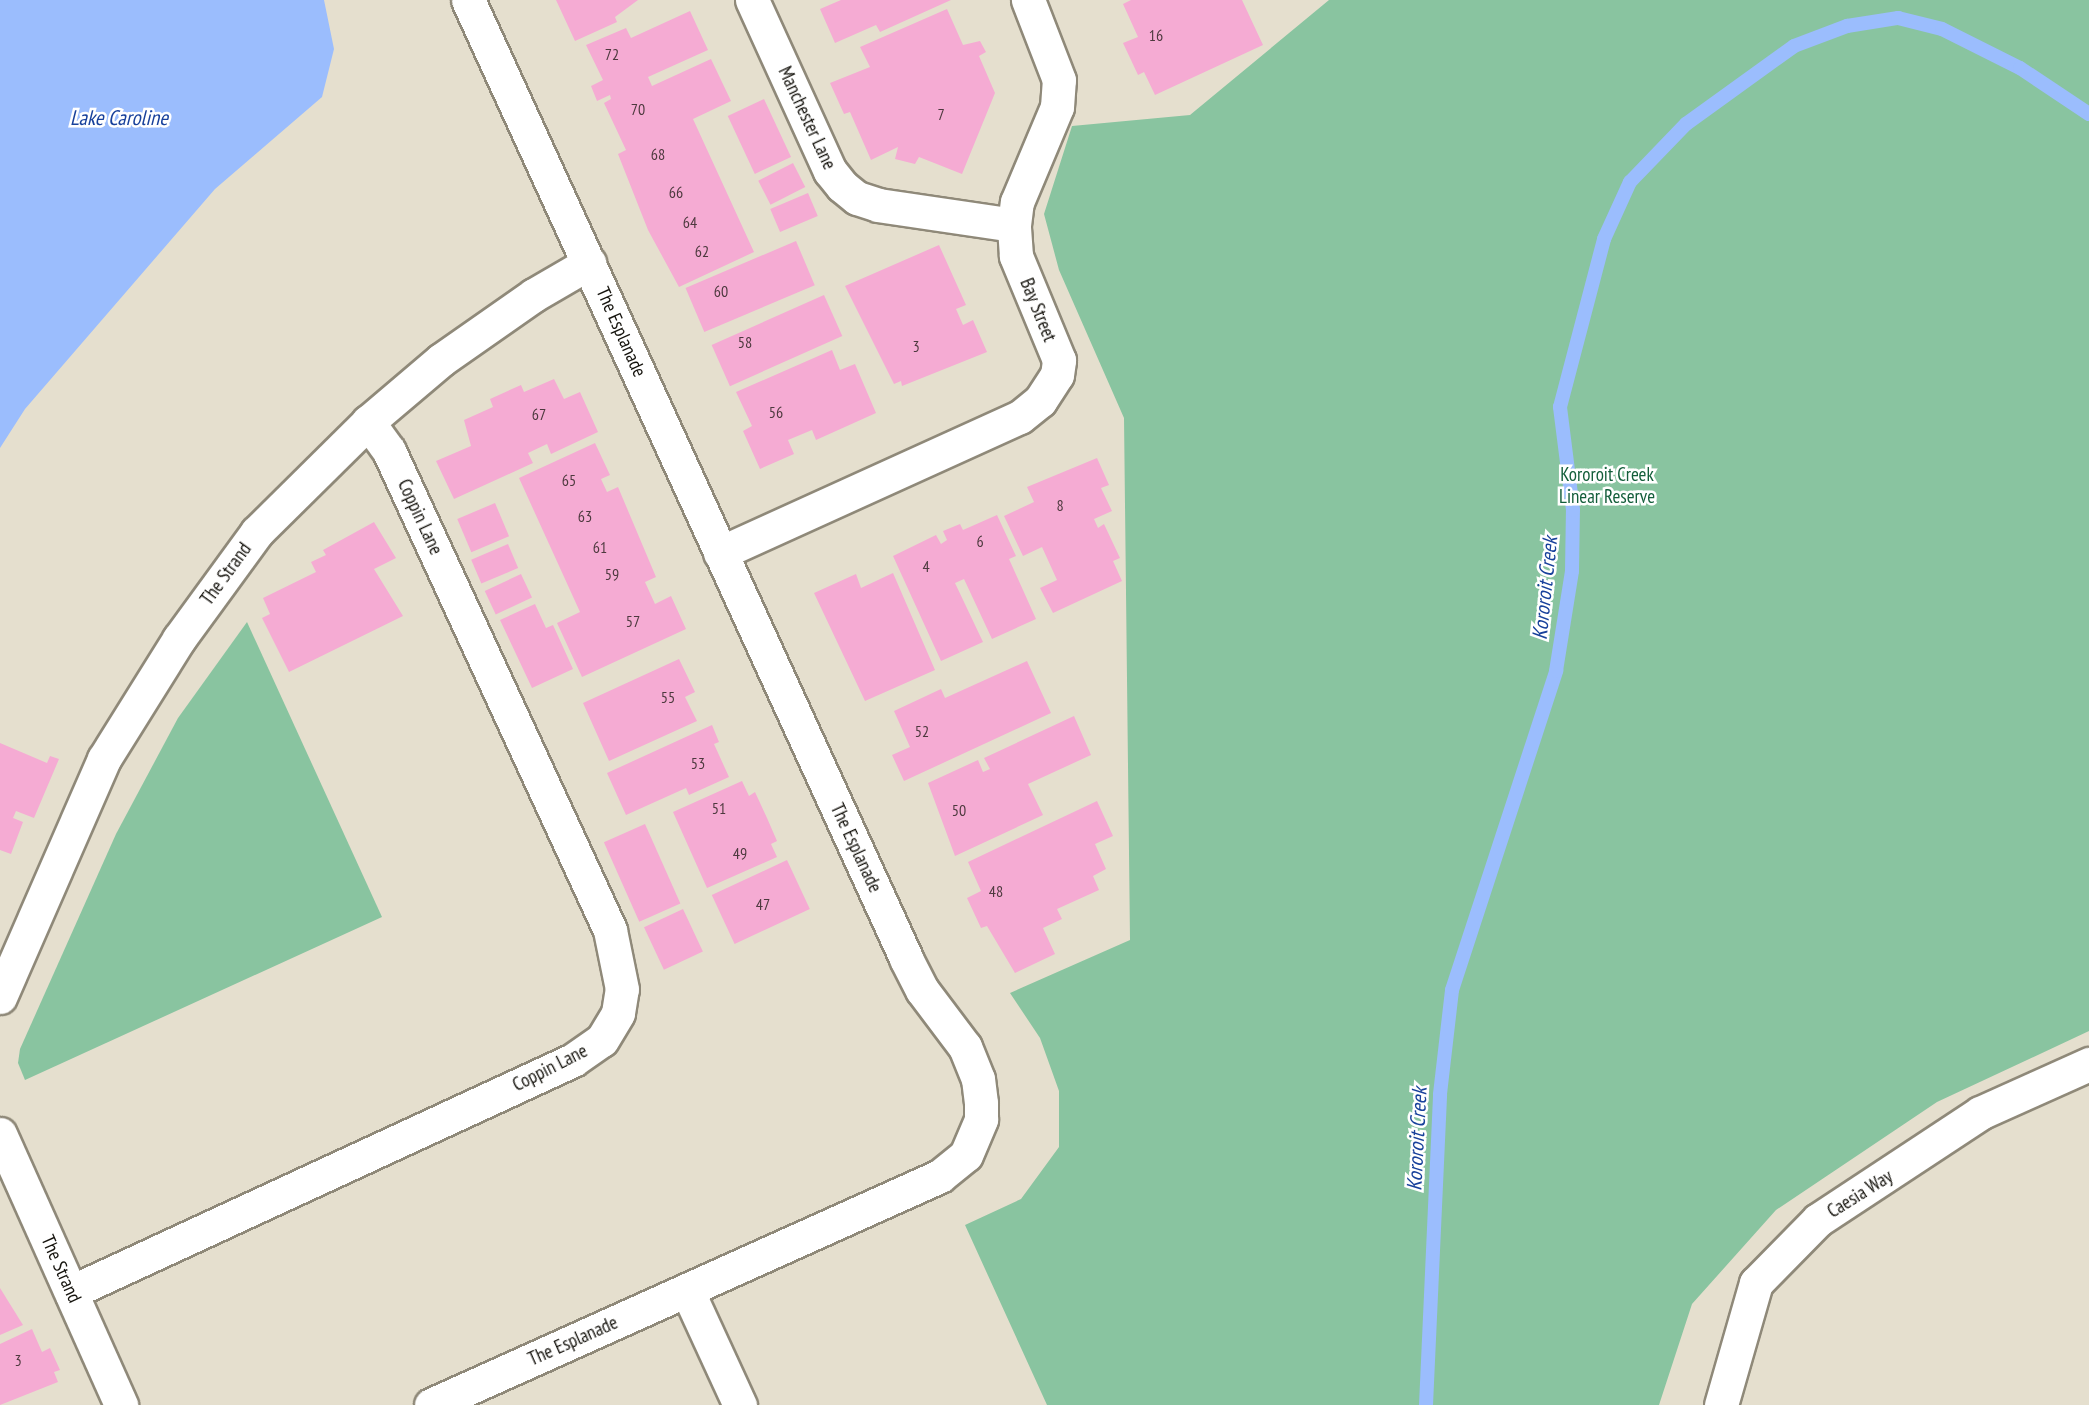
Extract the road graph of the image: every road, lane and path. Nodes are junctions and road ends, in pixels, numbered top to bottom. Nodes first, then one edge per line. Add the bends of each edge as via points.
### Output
1 (468, 0) edge
2 (752, 0) edge
3 (1028, 0) edge
4 (1014, 225) junction
5 (589, 263) junction
6 (368, 422) junction
7 (720, 552) junction
8 (0, 997) edge
9 (2089, 1064) edge
10 (0, 1134) edge
11 (687, 1290) junction
12 (71, 1292) junction
13 (121, 1405) edge
14 (431, 1405) edge
15 (740, 1405) edge
16 (1721, 1405) edge

1 - 5 street, The Esplanade
2 - 4 street, Manchester Lane via 842,186 857,198 878,205
3 - 4 street, Bay Street via 1059,80 1057,107 1017,202
4 - 7 street, Bay Street via 1016,256 1059,360 1057,375 1040,401 1020,416
5 - 6 street, The Strand via 441,360
5 - 7 street, The Esplanade
6 - 8 street, The Strand via 257,532 179,639 104,759
6 - 12 street, Coppin Lane via 389,451 610,930 622,989 618,1013 602,1040 573,1060
7 - 11 street, The Esplanade via 906,958 922,990 965,1047 978,1079 981,1119 966,1155 940,1176
9 - 16 street, Caesia Way via 1980,1113 1818,1220 1756,1283
10 - 12 street, The Strand
11 - 14 street, The Esplanade
11 - 15 street
12 - 13 street, The Strand

